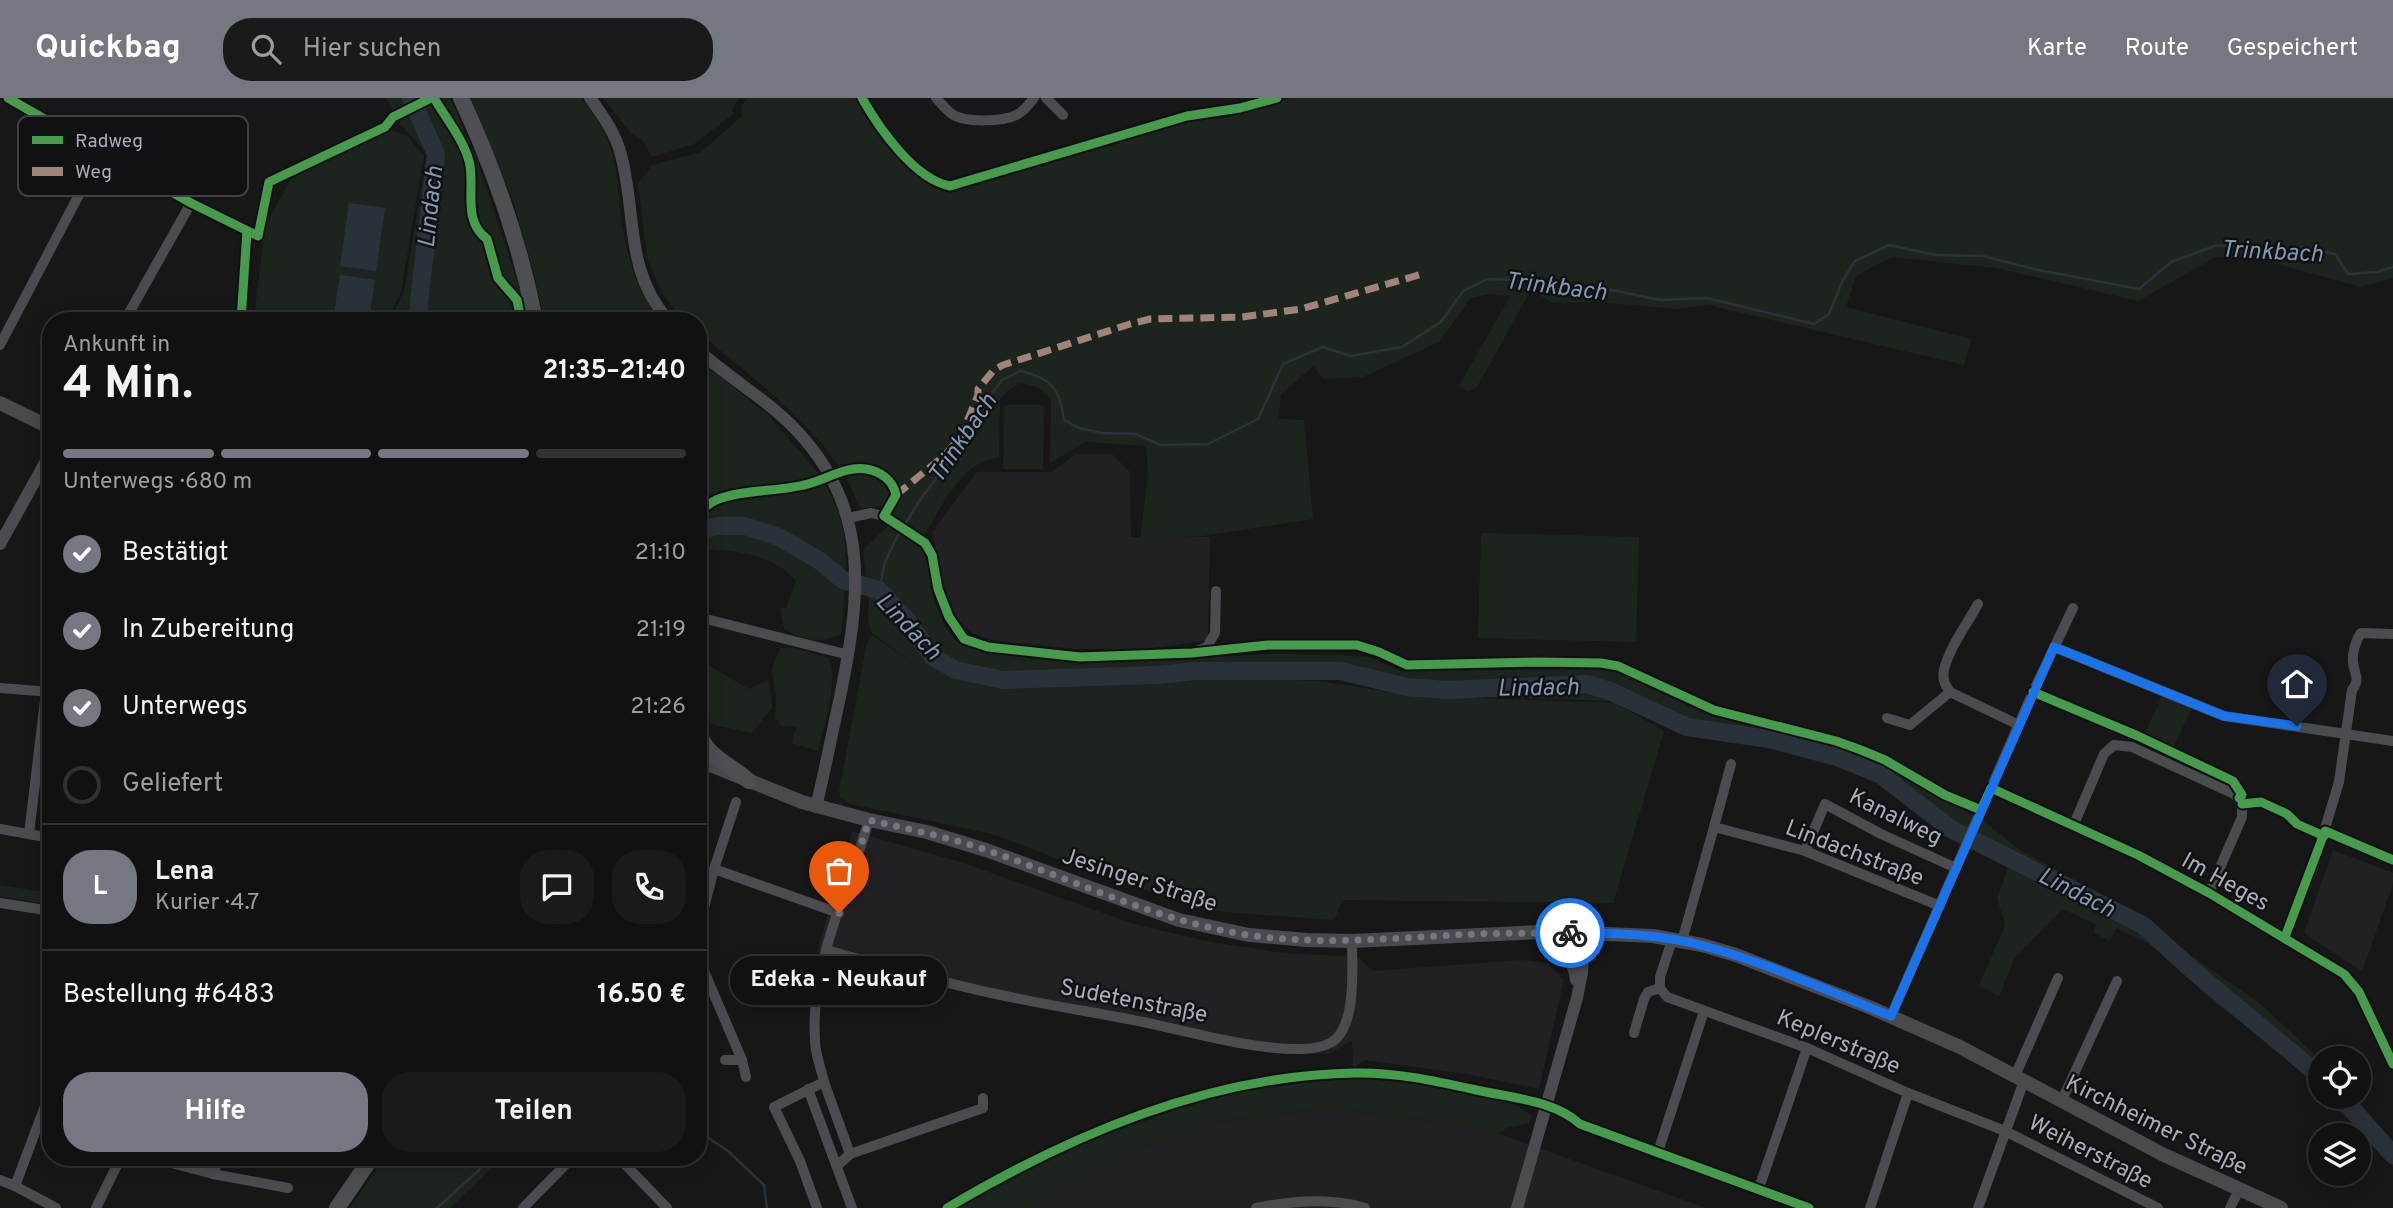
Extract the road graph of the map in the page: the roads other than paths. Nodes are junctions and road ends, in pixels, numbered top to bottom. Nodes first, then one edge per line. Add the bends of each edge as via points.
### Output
1 (8, 98) edge
2 (461, 98) edge
3 (590, 98) edge
4 (936, 98) edge
5 (1034, 98) edge
6 (1046, 98) edge
7 (1063, 115) dead end
8 (40, 116) edge
9 (78, 196) edge
10 (179, 196) edge
11 (191, 203) junction
12 (258, 236) dead end
13 (130, 312) edge
14 (533, 312) edge
15 (661, 312) edge
16 (0, 345) edge
17 (707, 357) edge
18 (0, 403) edge
19 (42, 424) edge
20 (42, 468) edge
21 (848, 518) junction
22 (0, 544) edge
23 (1216, 591) dead end
24 (1978, 604) dead end
25 (2073, 608) dead end
26 (707, 619) edge
27 (2393, 634) edge
28 (2054, 647) junction
29 (849, 655) junction
30 (0, 688) edge
31 (42, 691) edge
32 (1950, 692) junction
33 (1887, 718) dead end
34 (2019, 725) junction
35 (2346, 733) junction
36 (2393, 741) edge
37 (42, 742) edge
38 (707, 749) edge
39 (707, 764) edge
40 (1731, 764) dead end
41 (748, 781) junction
42 (1991, 788) junction
43 (736, 802) dead end
44 (816, 807) junction
45 (869, 820) junction
46 (2074, 824) junction
47 (1714, 827) junction
48 (0, 829) edge
49 (2325, 831) junction
50 (29, 834) junction
51 (42, 836) edge
52 (1805, 851) junction
53 (2393, 860) edge
54 (1956, 868) junction
55 (714, 869) junction
56 (2209, 893) junction
57 (707, 896) edge
58 (0, 903) edge
59 (1940, 906) junction
60 (42, 910) edge
61 (839, 913) junction
62 (1540, 932) junction
63 (1584, 933) junction
64 (2285, 937) junction
65 (1677, 940) junction
66 (1352, 941) junction
67 (826, 950) junction
68 (707, 978) edge
69 (2058, 978) dead end
70 (2117, 981) dead end
71 (1660, 988) junction
72 (1577, 998) junction
73 (1704, 1012) junction
74 (1891, 1016) junction
75 (1633, 1033) dead end
76 (1807, 1048) junction
77 (725, 1060) dead end
78 (742, 1060) junction
79 (2393, 1064) edge
80 (746, 1077) dead end
81 (2020, 1078) junction
82 (824, 1082) junction
83 (808, 1089) junction
84 (1908, 1093) junction
85 (983, 1098) dead end
86 (2061, 1102) junction
87 (42, 1114) edge
88 (2005, 1132) junction
89 (1606, 1134) dead end
90 (1658, 1152) junction
91 (850, 1154) junction
92 (117, 1166) edge
93 (183, 1166) edge
94 (216, 1166) edge
95 (366, 1166) edge
96 (564, 1166) edge
97 (627, 1166) edge
98 (837, 1166) junction
99 (213, 1174) junction
100 (0, 1181) edge
101 (15, 1186) junction
102 (288, 1188) dead end
103 (1759, 1188) junction
104 (2239, 1190) junction
105 (56, 1208) edge
106 (96, 1208) edge
107 (337, 1208) edge
108 (524, 1208) edge
109 (667, 1208) edge
110 (817, 1208) edge
111 (852, 1208) edge
112 (1256, 1208) edge
113 (1365, 1208) edge
114 (1517, 1208) edge
115 (1809, 1208) edge
116 (1870, 1208) edge
117 (1978, 1208) edge
118 (2158, 1208) edge
119 (2230, 1208) edge
120 (2281, 1208) edge

1 - 8 street
2 - 14 main road via 514,236
3 - 15 street via 621,153 642,279
4 - 5 street via 959,118 980,120 1018,114
6 - 7 street
9 - 16 street
10 - 11 street
11 - 12 street
11 - 13 street
17 - 21 street via 798,432 834,482
18 - 19 main road
20 - 22 street
21 - 23 street via 871,513 884,516 925,543 942,601 956,629 964,639 988,647 1080,656 1192,653 1208,647 1215,633
21 - 29 street via 856,602
24 - 32 street via 1943,671
25 - 28 street
26 - 29 street
27 - 35 street via 2361,633 2356,639 2353,663 2358,674
28 - 34 street
28 - 35 street via 2224,716
29 - 44 street
30 - 31 street
32 - 33 street via 1909,724
32 - 34 street
34 - 42 street
35 - 36 street
35 - 49 street
37 - 50 street
38 - 41 main road
39 - 41 main road, Jesinger Straße
40 - 47 street
41 - 44 main road, Jesinger Straße
42 - 46 street, Im Heges
42 - 54 street
43 - 55 street
44 - 45 main road, Jesinger Straße
45 - 61 street
45 - 66 main road, Jesinger Straße via 986,850 1179,920 1249,935
46 - 56 street, Im Heges
46 - 56 street via 2104,754 2114,745 2133,747 2234,794 2242,804 2242,817
47 - 52 street, Lindachstraße
47 - 65 street
48 - 50 street
49 - 53 street
49 - 64 street
50 - 51 street
52 - 54 street, Kanalweg via 1825,804
52 - 59 street, Lindachstraße
54 - 59 street
55 - 57 street
55 - 61 street
56 - 64 street, Im Heges
58 - 60 street
59 - 74 street
61 - 67 street
62 - 63 main road, Jesinger Straße
62 - 66 main road, Jesinger Straße
62 - 72 street via 1559,945 1575,968
63 - 65 main road, Kirchheimer Straße
63 - 72 street
64 - 79 street, Im Heges via 2344,974
65 - 71 street via 1660,977
65 - 74 main road, Kirchheimer Straße via 1736,955
66 - 67 street, Sudetenstraße via 1347,1020 1332,1041 1300,1049 1185,1032 995,994
67 - 82 street via 814,1009 815,1043
68 - 78 street
69 - 81 street
70 - 86 street
71 - 73 street, Keplerstraße via 1667,996
71 - 75 street via 1648,992
72 - 114 street
73 - 76 street, Keplerstraße
73 - 90 street
74 - 81 main road, Kirchheimer Straße
76 - 84 street, Keplerstraße
76 - 103 street
77 - 78 street
78 - 80 street
81 - 86 main road, Kirchheimer Straße
81 - 88 street
82 - 83 street
82 - 91 street
83 - 98 street
83 - 110 street via 774,1107
84 - 88 street, Keplerstraße
84 - 116 street
85 - 91 street via 984,1108
86 - 104 main road, Kirchheimer Straße
87 - 101 street
88 - 117 street
88 - 118 street, Weiherstraße
89 - 90 street
90 - 103 street
91 - 98 street
92 - 106 street
93 - 99 street
94 - 99 street
95 - 107 main road
96 - 108 street
97 - 109 street
98 - 111 street
99 - 102 street
100 - 101 street
101 - 105 street
103 - 115 street
104 - 119 street
104 - 120 main road, Kirchheimer Straße
112 - 113 street via 1305,1202

